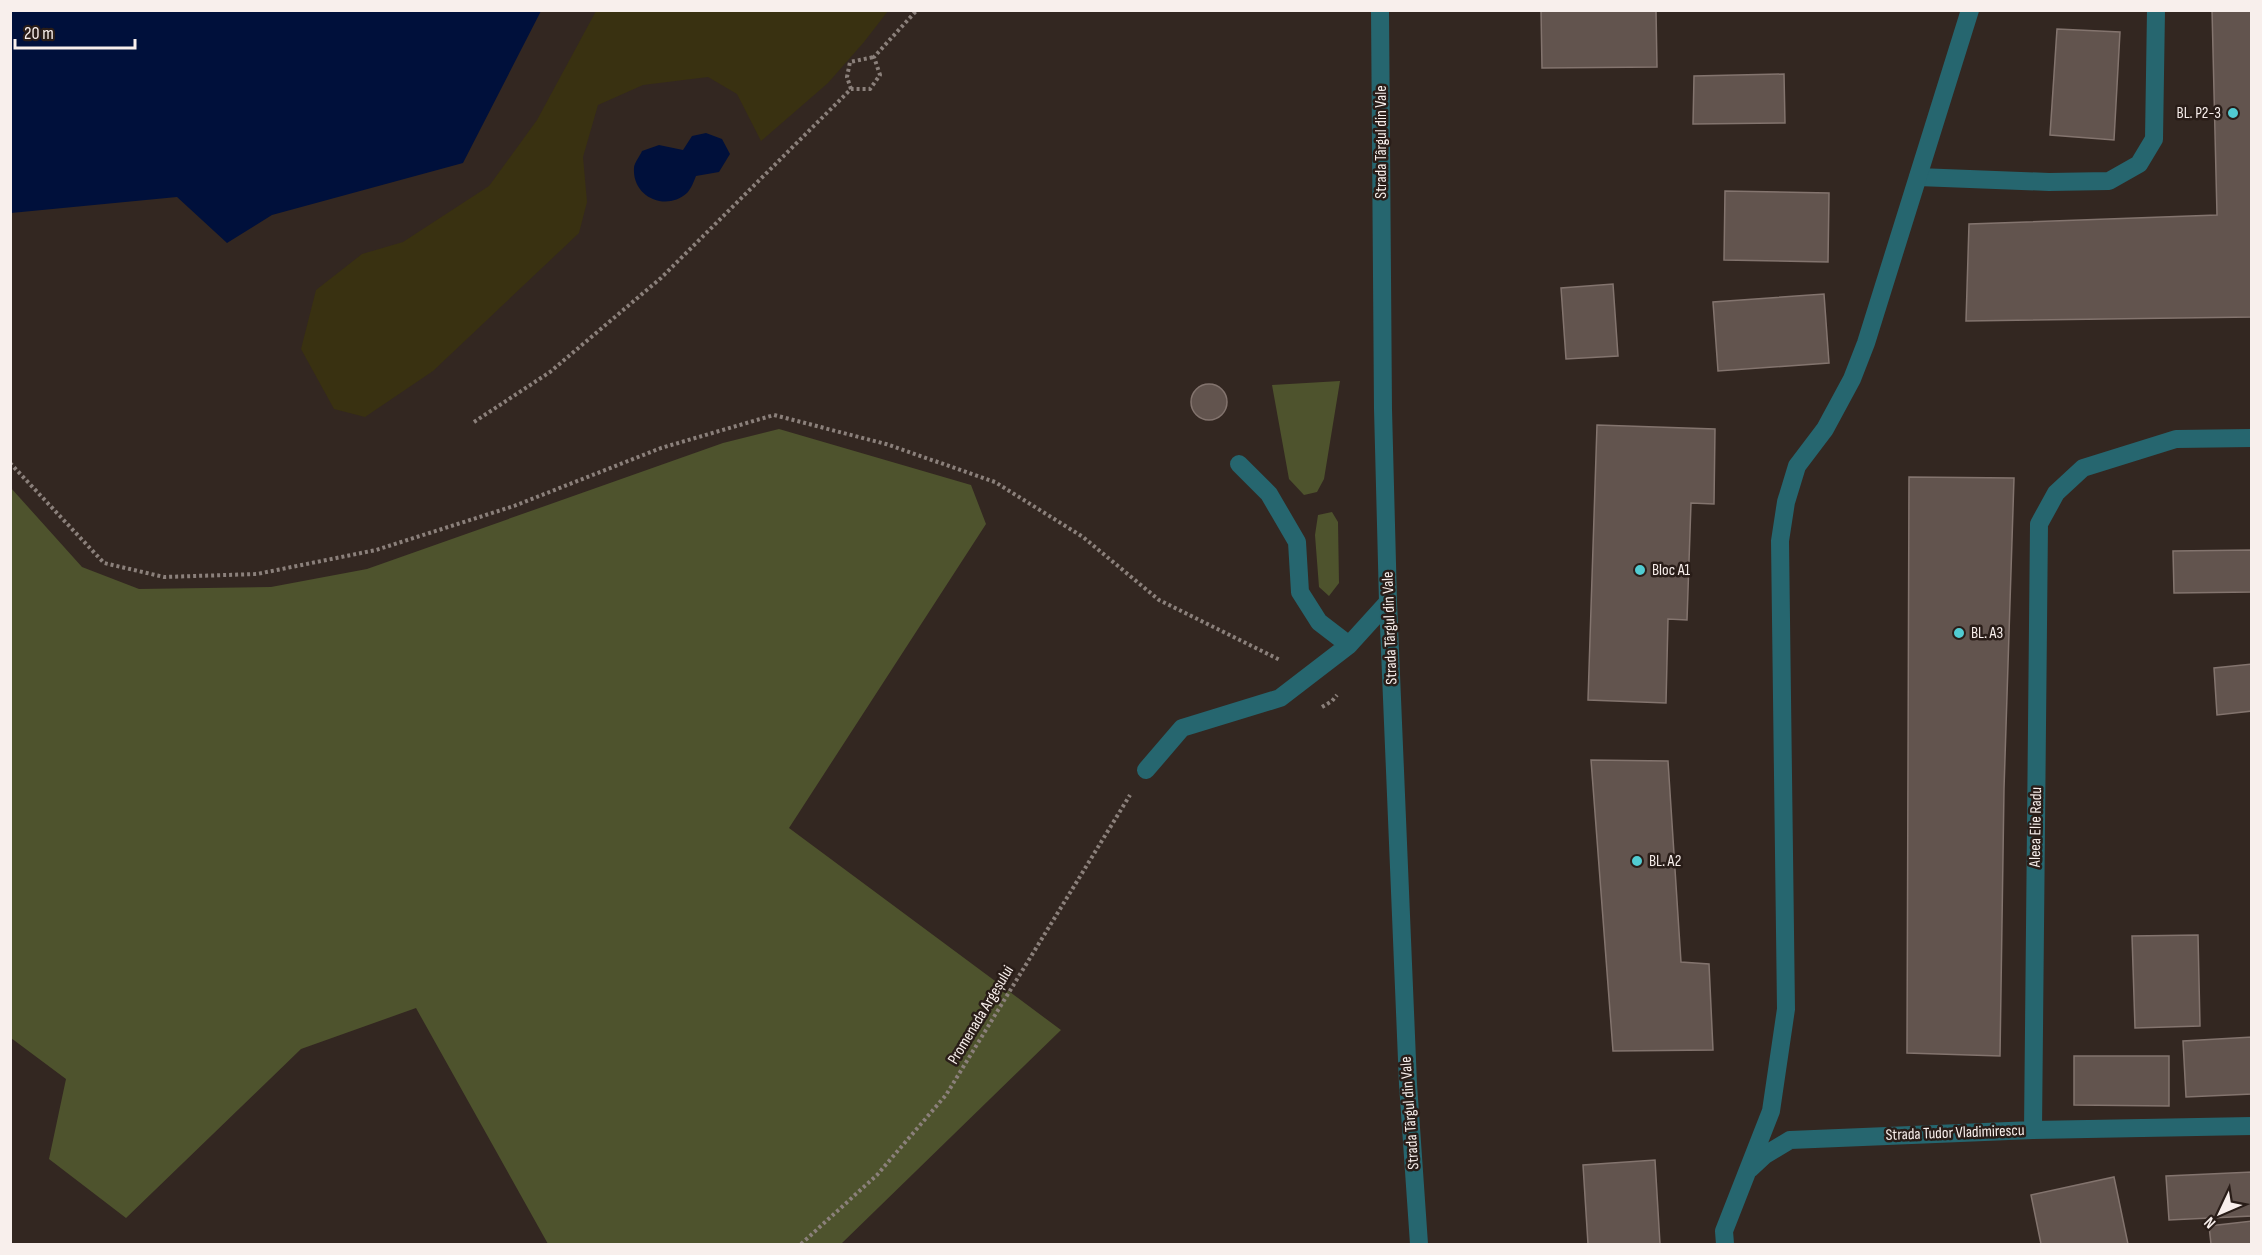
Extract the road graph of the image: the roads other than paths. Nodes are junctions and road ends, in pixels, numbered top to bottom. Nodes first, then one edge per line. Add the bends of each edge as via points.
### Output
1 (1380, 10) edge
2 (1970, 10) edge
3 (2156, 10) edge
4 (1918, 177) junction
5 (2252, 438) edge
6 (1239, 464) dead end
7 (1388, 602) junction
8 (1349, 645) junction
9 (1146, 770) road end
10 (2252, 1126) edge
11 (2033, 1130) junction
12 (1746, 1172) junction
13 (1419, 1245) edge
14 (1725, 1245) edge

1 - 7 street, Strada Târgul din Vale
2 - 4 street
3 - 4 street via 2154,139 2139,164 2109,181
4 - 12 street via 1874,323 1852,379 1826,429 1797,466 1786,502 1780,541 1786,1009 1772,1111
5 - 11 street, Aleea Elie Radu via 2176,439 2083,468 2056,493 2039,524
6 - 8 street via 1269,494 1298,542 1300,592 1318,622
7 - 8 street
7 - 13 street, Strada Târgul din Vale via 1408,1084
8 - 9 street via 1280,698 1182,728
10 - 11 street, Strada Tudor Vladimirescu
11 - 12 street, Strada Tudor Vladimirescu via 1790,1140
12 - 14 street, Strada Tudor Vladimirescu via 1724,1231

